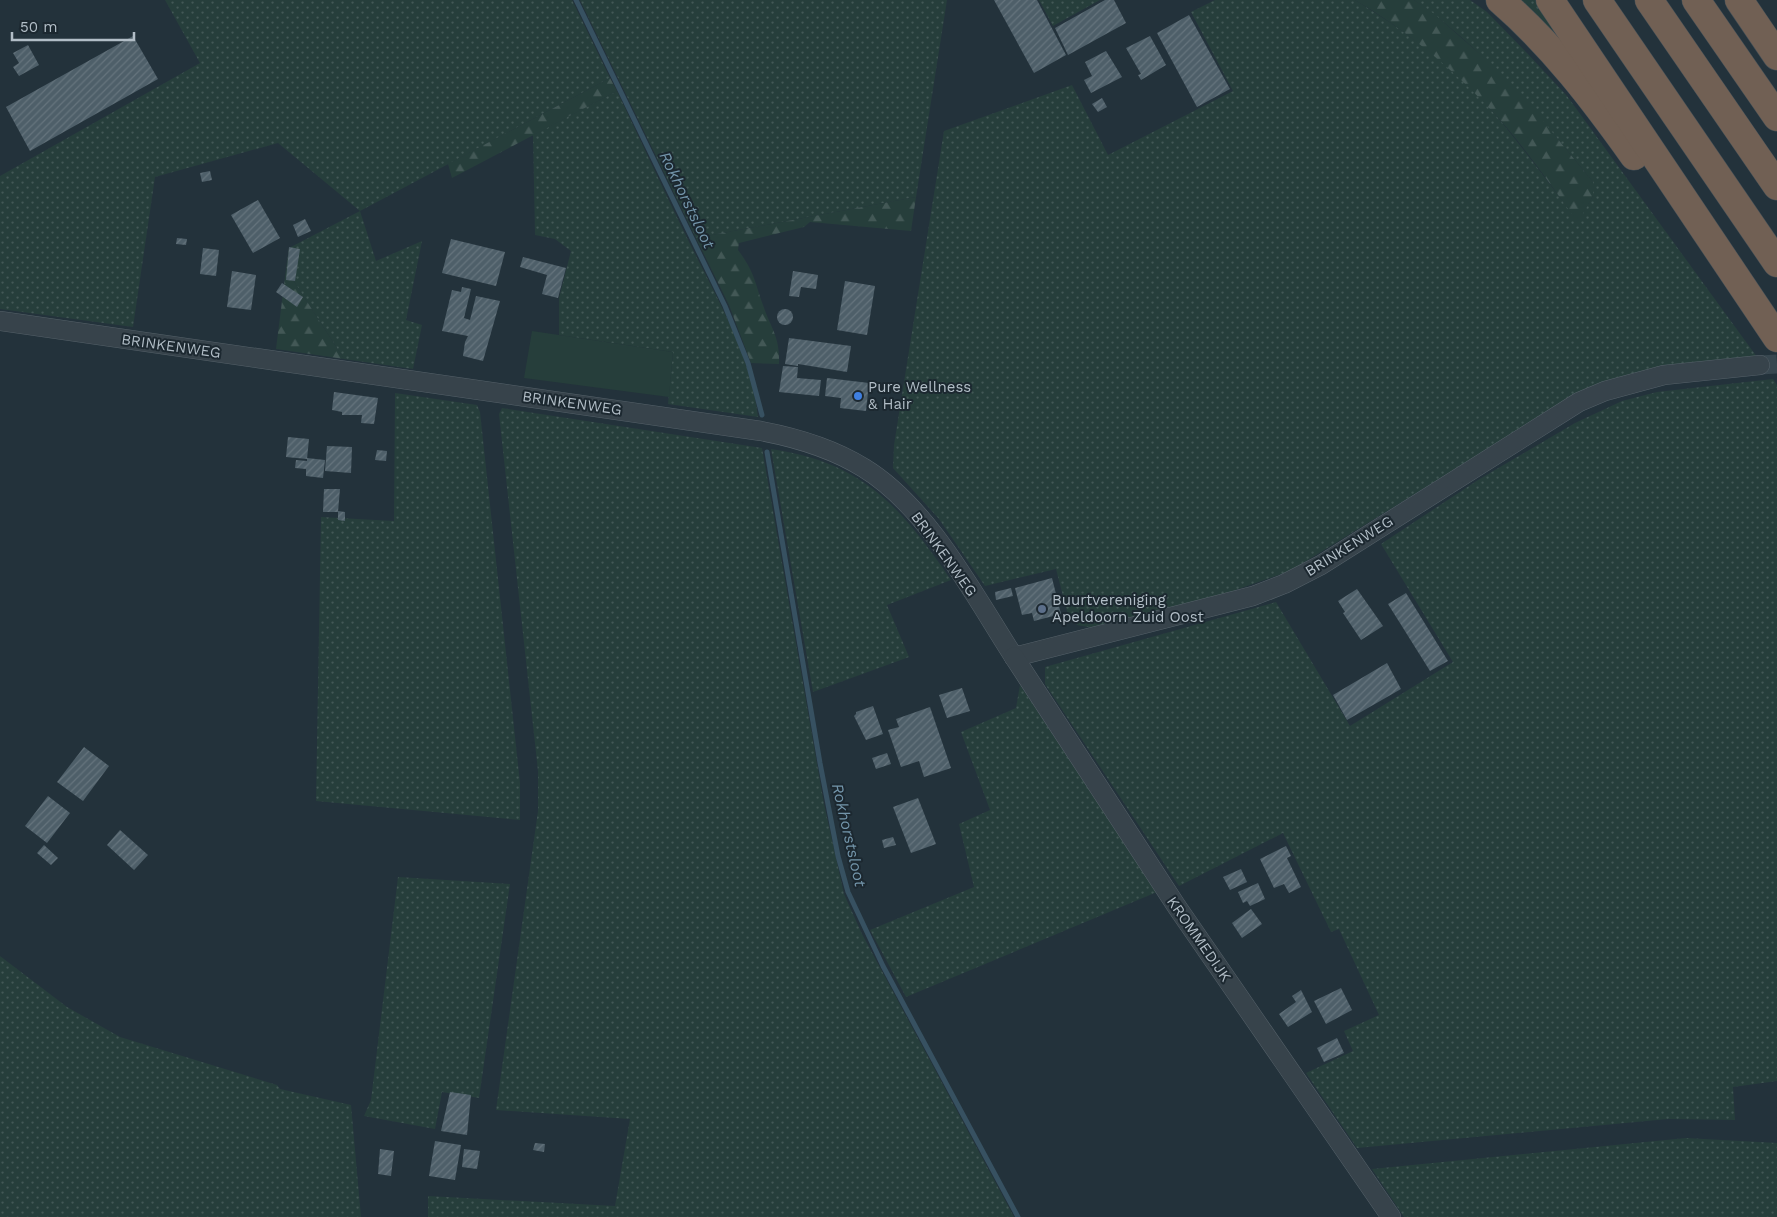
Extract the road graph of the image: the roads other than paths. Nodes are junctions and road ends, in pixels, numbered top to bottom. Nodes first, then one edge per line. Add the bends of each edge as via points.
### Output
1 (1500, 0) edge
2 (1550, 0) edge
3 (1597, 0) edge
4 (1649, 0) edge
5 (1696, 0) edge
6 (1739, 0) edge
7 (1753, 0) edge
8 (1777, 46) edge
9 (1777, 56) edge
10 (1777, 117) edge
11 (1777, 186) edge
12 (1777, 263) edge
13 (1746, 293) junction
14 (0, 321) edge
15 (1777, 338) edge
16 (1760, 365) tunnel mouth
17 (1014, 657) junction
18 (1391, 1217) edge

1 - 13 highway via 1547,44 1575,77 1655,184
2 - 13 highway
3 - 12 highway
4 - 11 highway
5 - 10 highway
6 - 9 highway
7 - 8 highway
13 - 15 highway
14 - 17 street, BRINKENWEG via 761,431 811,443 866,468 907,503 941,545
16 - 17 street, BRINKENWEG via 1664,375 1605,392 1553,417 1321,564 1284,584 1225,604
17 - 18 street, KROMMEDIJK via 1176,907

